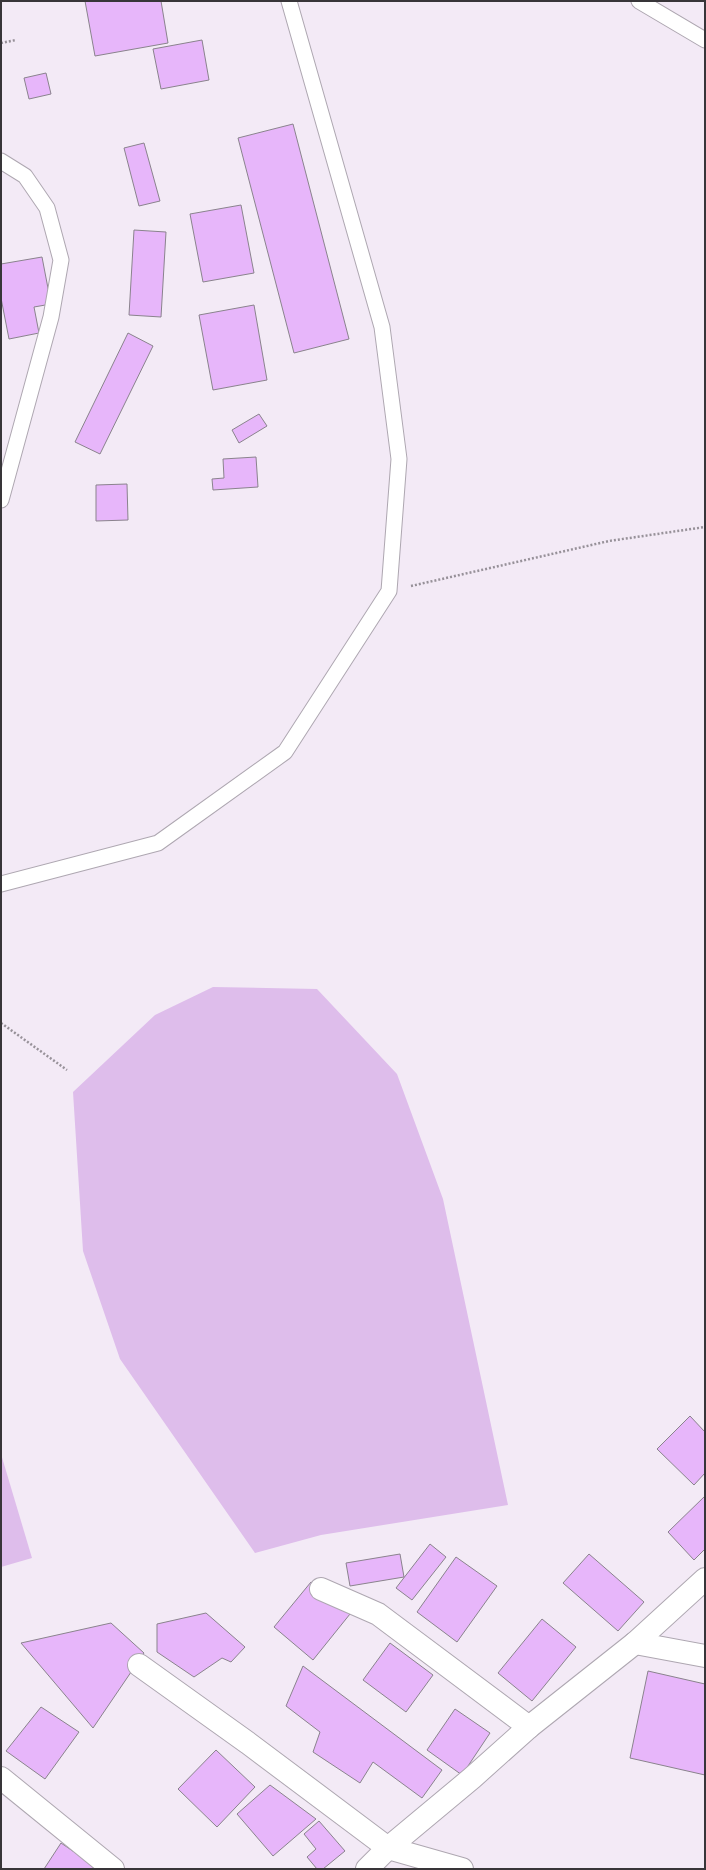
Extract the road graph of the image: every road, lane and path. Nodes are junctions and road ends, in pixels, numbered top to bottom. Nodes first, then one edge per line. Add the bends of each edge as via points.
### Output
1 (289, 1) edge
2 (638, 1) edge
3 (16, 40) dead end
4 (705, 40) edge
5 (1, 43) edge
6 (1, 161) edge
7 (1, 500) edge
8 (705, 527) edge
9 (389, 591) junction
10 (1, 884) edge
11 (1, 1023) edge
12 (67, 1070) dead end
13 (705, 1579) edge
14 (321, 1589) dead end
15 (634, 1643) junction
16 (705, 1656) edge
17 (139, 1665) dead end
18 (529, 1727) junction
19 (1, 1778) edge
20 (388, 1848) junction
21 (113, 1869) edge
22 (366, 1869) edge
23 (462, 1869) edge

1 - 9 lane via 382,327 400,459
2 - 4 lane
3 - 5 path
6 - 7 lane via 25,176 47,208 61,260 50,316
8 - 9 path via 609,541
9 - 10 lane via 285,752 158,844
11 - 12 path
13 - 15 street
14 - 18 street via 378,1614
15 - 16 street
15 - 18 street
17 - 20 street
18 - 20 street
19 - 21 street
20 - 22 street
20 - 23 street

